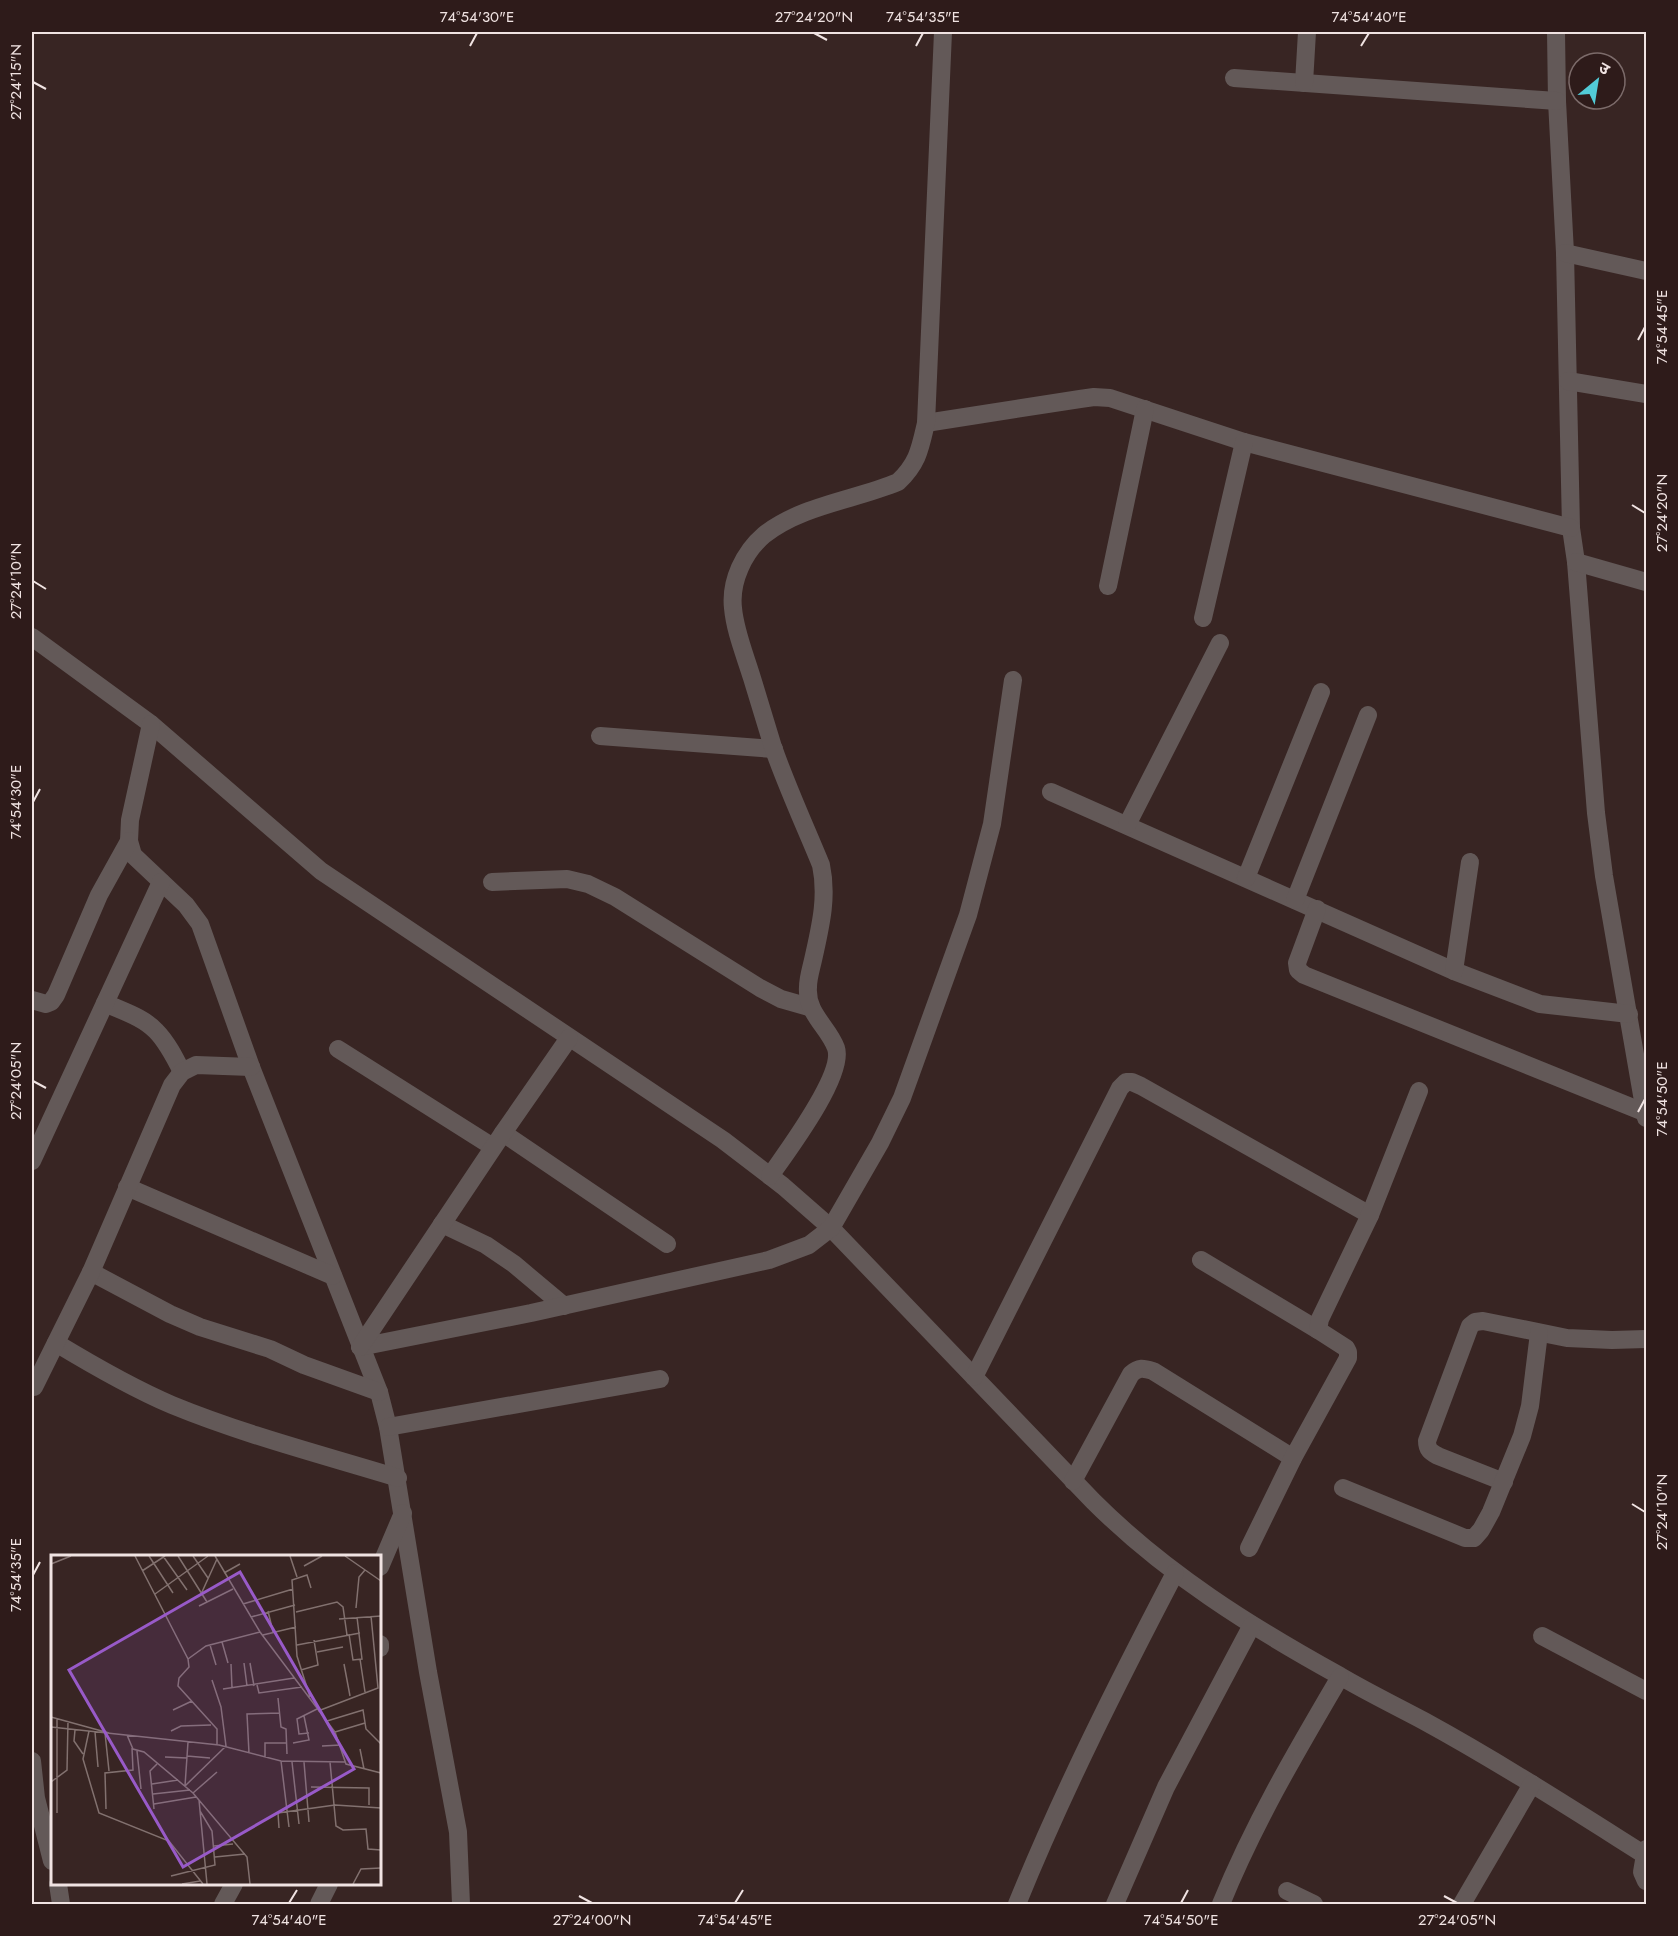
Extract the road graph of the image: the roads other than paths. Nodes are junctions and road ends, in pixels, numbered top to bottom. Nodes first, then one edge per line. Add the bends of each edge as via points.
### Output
1 (943, 32) edge
2 (1306, 32) edge
3 (1556, 32) edge
4 (1234, 78) dead end
5 (1304, 83) junction
6 (1557, 101) junction
7 (1564, 253) junction
8 (1647, 271) edge
9 (1568, 381) junction
10 (1647, 394) edge
11 (1145, 409) junction
12 (926, 423) junction
13 (1244, 442) junction
14 (1571, 528) junction
15 (1576, 562) junction
16 (1647, 582) edge
17 (1108, 586) dead end
18 (1203, 618) dead end
19 (32, 637) edge
20 (1220, 643) dead end
21 (1013, 680) dead end
22 (1321, 692) dead end
23 (1368, 715) dead end
24 (151, 724) junction
25 (600, 736) dead end
26 (774, 749) junction
27 (1051, 792) dead end
28 (1127, 825) junction
29 (129, 841) junction
30 (1470, 862) dead end
31 (1246, 878) junction
32 (161, 882) junction
33 (492, 882) dead end
34 (1295, 900) junction
35 (1317, 909) junction
36 (1454, 971) junction
37 (32, 999) edge
38 (105, 1003) junction
39 (809, 1007) junction
40 (1629, 1014) junction
41 (569, 1038) junction
42 (338, 1049) dead end
43 (251, 1067) junction
44 (182, 1072) junction
45 (1419, 1090) dead end
46 (1646, 1113) edge
47 (1647, 1118) edge
48 (498, 1140) junction
49 (32, 1161) edge
50 (770, 1176) junction
51 (127, 1187) junction
52 (1371, 1215) junction
53 (442, 1224) junction
54 (831, 1228) junction
55 (667, 1244) dead end
56 (1201, 1260) dead end
57 (91, 1272) junction
58 (333, 1276) junction
59 (564, 1306) junction
60 (1318, 1330) junction
61 (1539, 1334) junction
62 (1647, 1339) edge
63 (56, 1343) junction
64 (360, 1347) junction
65 (974, 1377) junction
66 (660, 1379) dead end
67 (34, 1387) dead end
68 (379, 1392) junction
69 (388, 1427) junction
70 (1293, 1458) junction
71 (398, 1478) junction
72 (1073, 1481) junction
73 (1504, 1482) junction
74 (1343, 1488) dead end
75 (403, 1513) junction
76 (1249, 1548) dead end
77 (381, 1566) edge
78 (1175, 1573) junction
79 (1252, 1625) junction
80 (1542, 1636) dead end
81 (1340, 1677) junction
82 (1647, 1691) edge
83 (32, 1761) edge
84 (1532, 1784) junction
85 (1646, 1852) edge
86 (51, 1857) edge
87 (1647, 1881) edge
88 (58, 1885) edge
89 (233, 1885) edge
90 (329, 1885) edge
91 (1287, 1891) dead end
92 (61, 1905) edge
93 (223, 1905) edge
94 (319, 1905) edge
95 (461, 1905) edge
96 (1017, 1905) edge
97 (1114, 1905) edge
98 (1221, 1905) edge
99 (1314, 1905) edge
100 (1462, 1905) edge

1 - 12 street
2 - 5 street
3 - 6 street
4 - 5 street
5 - 6 street
6 - 7 street
7 - 8 street
7 - 9 street
9 - 10 street
9 - 14 street
11 - 12 street via 1094,397
11 - 13 street
11 - 17 street
12 - 26 street via 918,457 898,482 779,525 757,543 741,565 734,582 733,608
13 - 14 street
13 - 18 street
14 - 15 street
15 - 16 street
15 - 40 street via 1596,813
19 - 24 street
20 - 28 street
21 - 54 street via 992,824 968,915 902,1098
22 - 31 street
23 - 34 street
24 - 29 street
24 - 41 street via 321,871
25 - 26 street
26 - 39 street via 825,884 808,988
27 - 28 street
28 - 31 street
29 - 32 street via 133,855
29 - 37 street via 99,895 56,995 46,1004
30 - 36 street
31 - 34 street
32 - 38 street
32 - 43 street via 200,924
33 - 39 street via 567,879 588,884 760,988
34 - 35 street
35 - 36 street
35 - 46 street via 1297,963 1304,975
36 - 40 street via 1540,1004
38 - 44 street via 156,1031
38 - 49 street
39 - 50 street via 831,1038 838,1061 806,1124
40 - 46 street
41 - 48 street
41 - 50 street via 723,1140
42 - 48 street
43 - 44 street via 196,1065
43 - 58 street
44 - 51 street via 172,1085
45 - 52 street
46 - 47 street
48 - 53 street
48 - 55 street
50 - 54 street
51 - 57 street
51 - 58 street
52 - 60 street
52 - 65 street via 1141,1086 1126,1082
53 - 59 street via 514,1263
53 - 64 street
54 - 59 street via 809,1245 769,1260
54 - 65 street
56 - 60 street
57 - 63 street
57 - 68 street via 200,1327 249,1341
58 - 64 street
59 - 64 street
60 - 70 street via 1346,1348 1348,1358
61 - 62 street
61 - 73 street via 1530,1406
61 - 73 street via 1483,1321 1470,1326 1427,1441 1430,1452
63 - 67 street
63 - 71 street via 175,1406
64 - 68 street
65 - 72 street
66 - 69 street
68 - 69 street
69 - 71 street
70 - 72 street via 1153,1371 1138,1368 1131,1374
70 - 76 street
71 - 75 street
72 - 78 street via 1118,1526
73 - 74 street via 1474,1538 1465,1538
75 - 77 street
75 - 95 street via 458,1832
78 - 79 street
78 - 96 street via 1053,1818
79 - 81 street
79 - 97 street via 1166,1788
80 - 82 street
81 - 84 street
81 - 98 street via 1273,1792
83 - 86 street via 36,1798
84 - 85 street
84 - 100 street
85 - 87 street via 1642,1872
88 - 92 street
89 - 93 street
90 - 94 street
91 - 99 street

